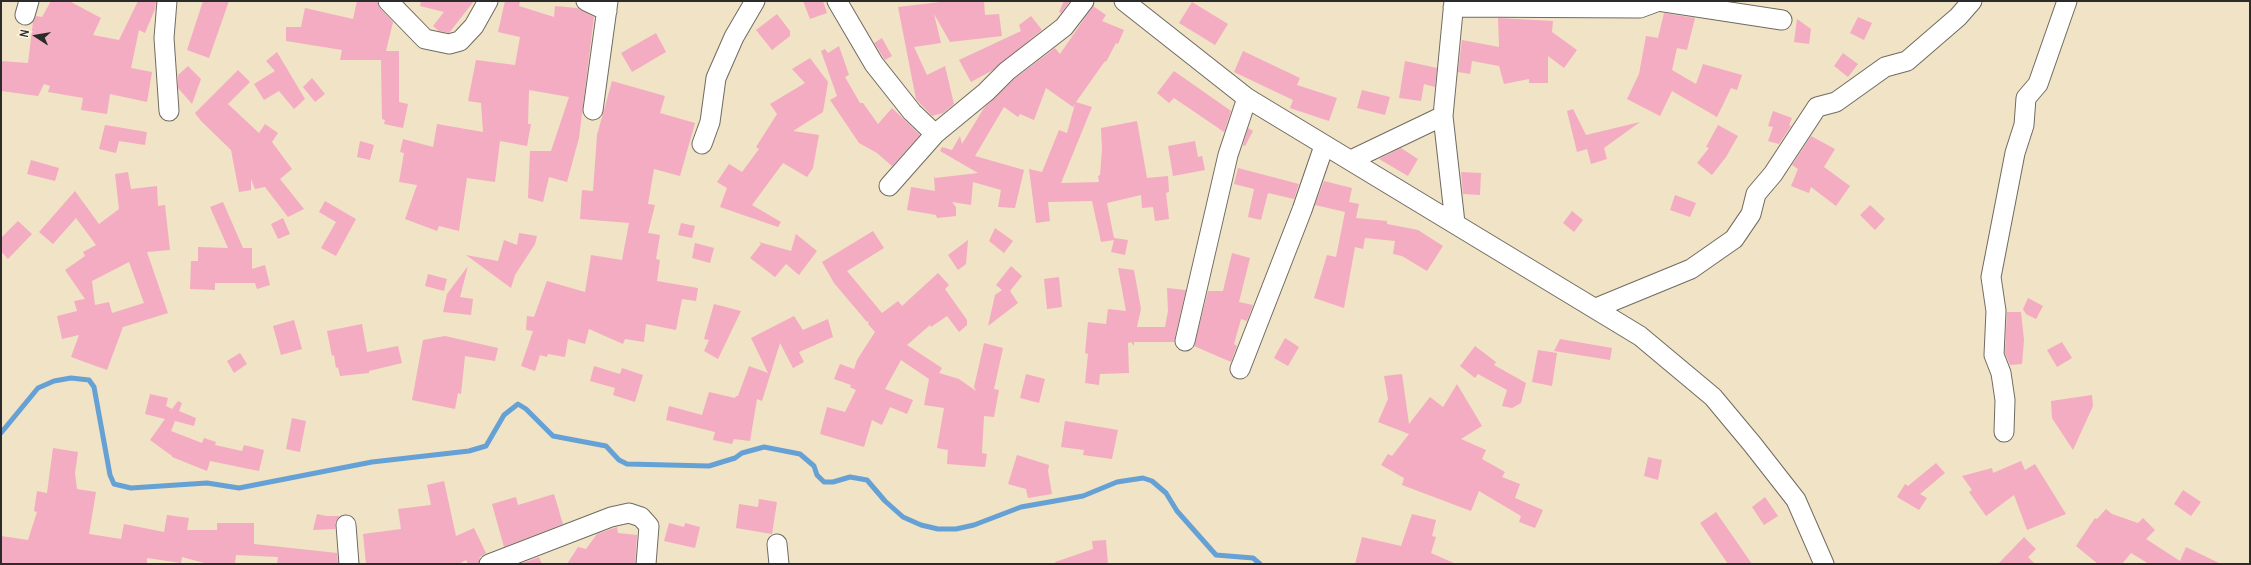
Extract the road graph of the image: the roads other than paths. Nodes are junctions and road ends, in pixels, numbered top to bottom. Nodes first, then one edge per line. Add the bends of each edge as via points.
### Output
1 (167, 1) edge
2 (388, 1) edge
3 (488, 1) edge
4 (586, 1) edge
5 (755, 1) edge
6 (837, 1) edge
7 (1084, 1) edge
8 (1124, 1) edge
9 (1658, 1) edge
10 (1972, 1) edge
11 (2067, 1) edge
12 (1453, 4) edge
13 (608, 6) edge
14 (1782, 20) dead end
15 (1247, 98) junction
16 (593, 110) dead end
17 (169, 111) dead end
18 (1443, 116) junction
19 (935, 134) junction
20 (702, 144) dead end
21 (1324, 146) junction
22 (1351, 160) junction
23 (889, 186) dead end
24 (1455, 223) junction
25 (1596, 308) junction
26 (1185, 341) dead end
27 (1240, 370) dead end
28 (2004, 432) dead end
29 (346, 525) dead end
30 (777, 544) dead end
31 (349, 564) edge
32 (489, 564) edge
33 (646, 564) edge
34 (779, 564) edge
35 (1824, 564) edge

1 - 17 street via 164,38
2 - 3 street via 425,39 449,44 460,41 474,26
4 - 13 street
5 - 20 street via 734,37 716,78 710,122
6 - 19 street via 874,64 912,112
7 - 19 street via 1064,27 1007,71
8 - 15 street
9 - 12 street via 1640,8
9 - 14 street
10 - 25 street via 1958,17 1907,61 1885,67 1836,102 1817,107 1778,168 1756,194 1751,214 1734,238 1691,269
11 - 28 street via 2038,84 2026,98 2024,125 2015,153 1991,277 1996,311 1994,354 2001,373 2005,400
12 - 18 street
13 - 16 street
15 - 21 street
15 - 26 street via 1228,155
18 - 22 street
18 - 24 street
19 - 23 street
21 - 22 street
21 - 27 street
22 - 24 street
24 - 25 street
25 - 35 street via 1640,336 1713,396 1796,500
29 - 31 street
30 - 34 street
32 - 33 street via 611,517 629,513 641,517 649,526

